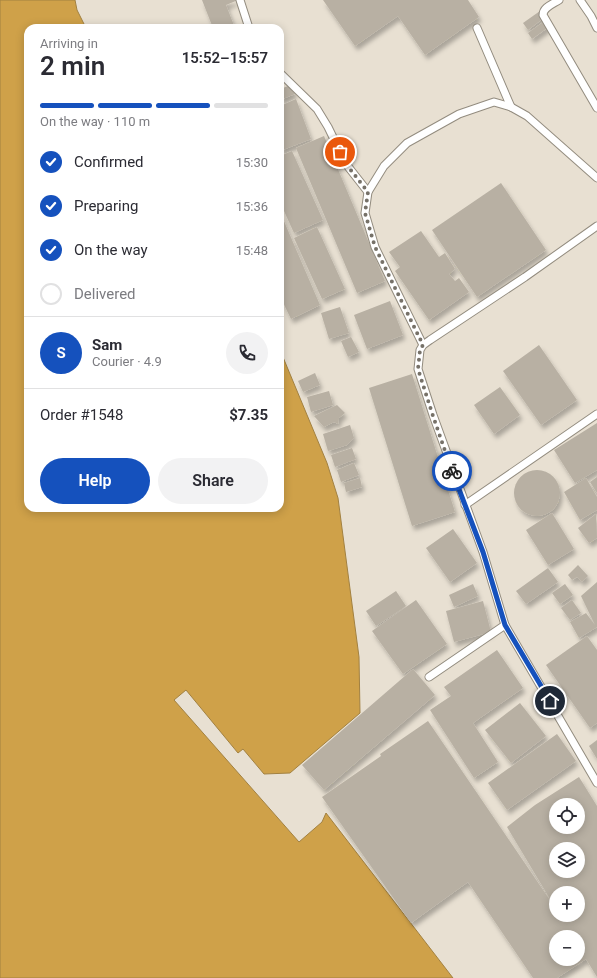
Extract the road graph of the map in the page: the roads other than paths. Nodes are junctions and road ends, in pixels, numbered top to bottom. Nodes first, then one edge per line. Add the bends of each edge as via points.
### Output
1 (240, 0) edge
2 (559, 0) edge
3 (580, 0) edge
4 (248, 24) edge
5 (477, 28) dead end
6 (597, 28) edge
7 (284, 77) edge
8 (511, 107) junction
9 (597, 108) edge
10 (597, 178) edge
11 (368, 192) junction
12 (597, 226) edge
13 (423, 345) junction
14 (597, 414) edge
15 (465, 505) junction
16 (505, 625) junction
17 (429, 677) dead end
18 (597, 783) edge

1 - 4 lane
2 - 9 lane via 546,7 543,15
3 - 6 lane
5 - 8 lane
7 - 11 lane via 317,109 346,164
8 - 10 lane via 527,116
8 - 11 lane via 494,102 473,109 407,143 384,166
11 - 13 lane via 365,213 375,247
12 - 13 lane
13 - 15 lane via 418,369
14 - 15 lane
15 - 16 lane via 483,552
16 - 17 lane
16 - 18 lane

